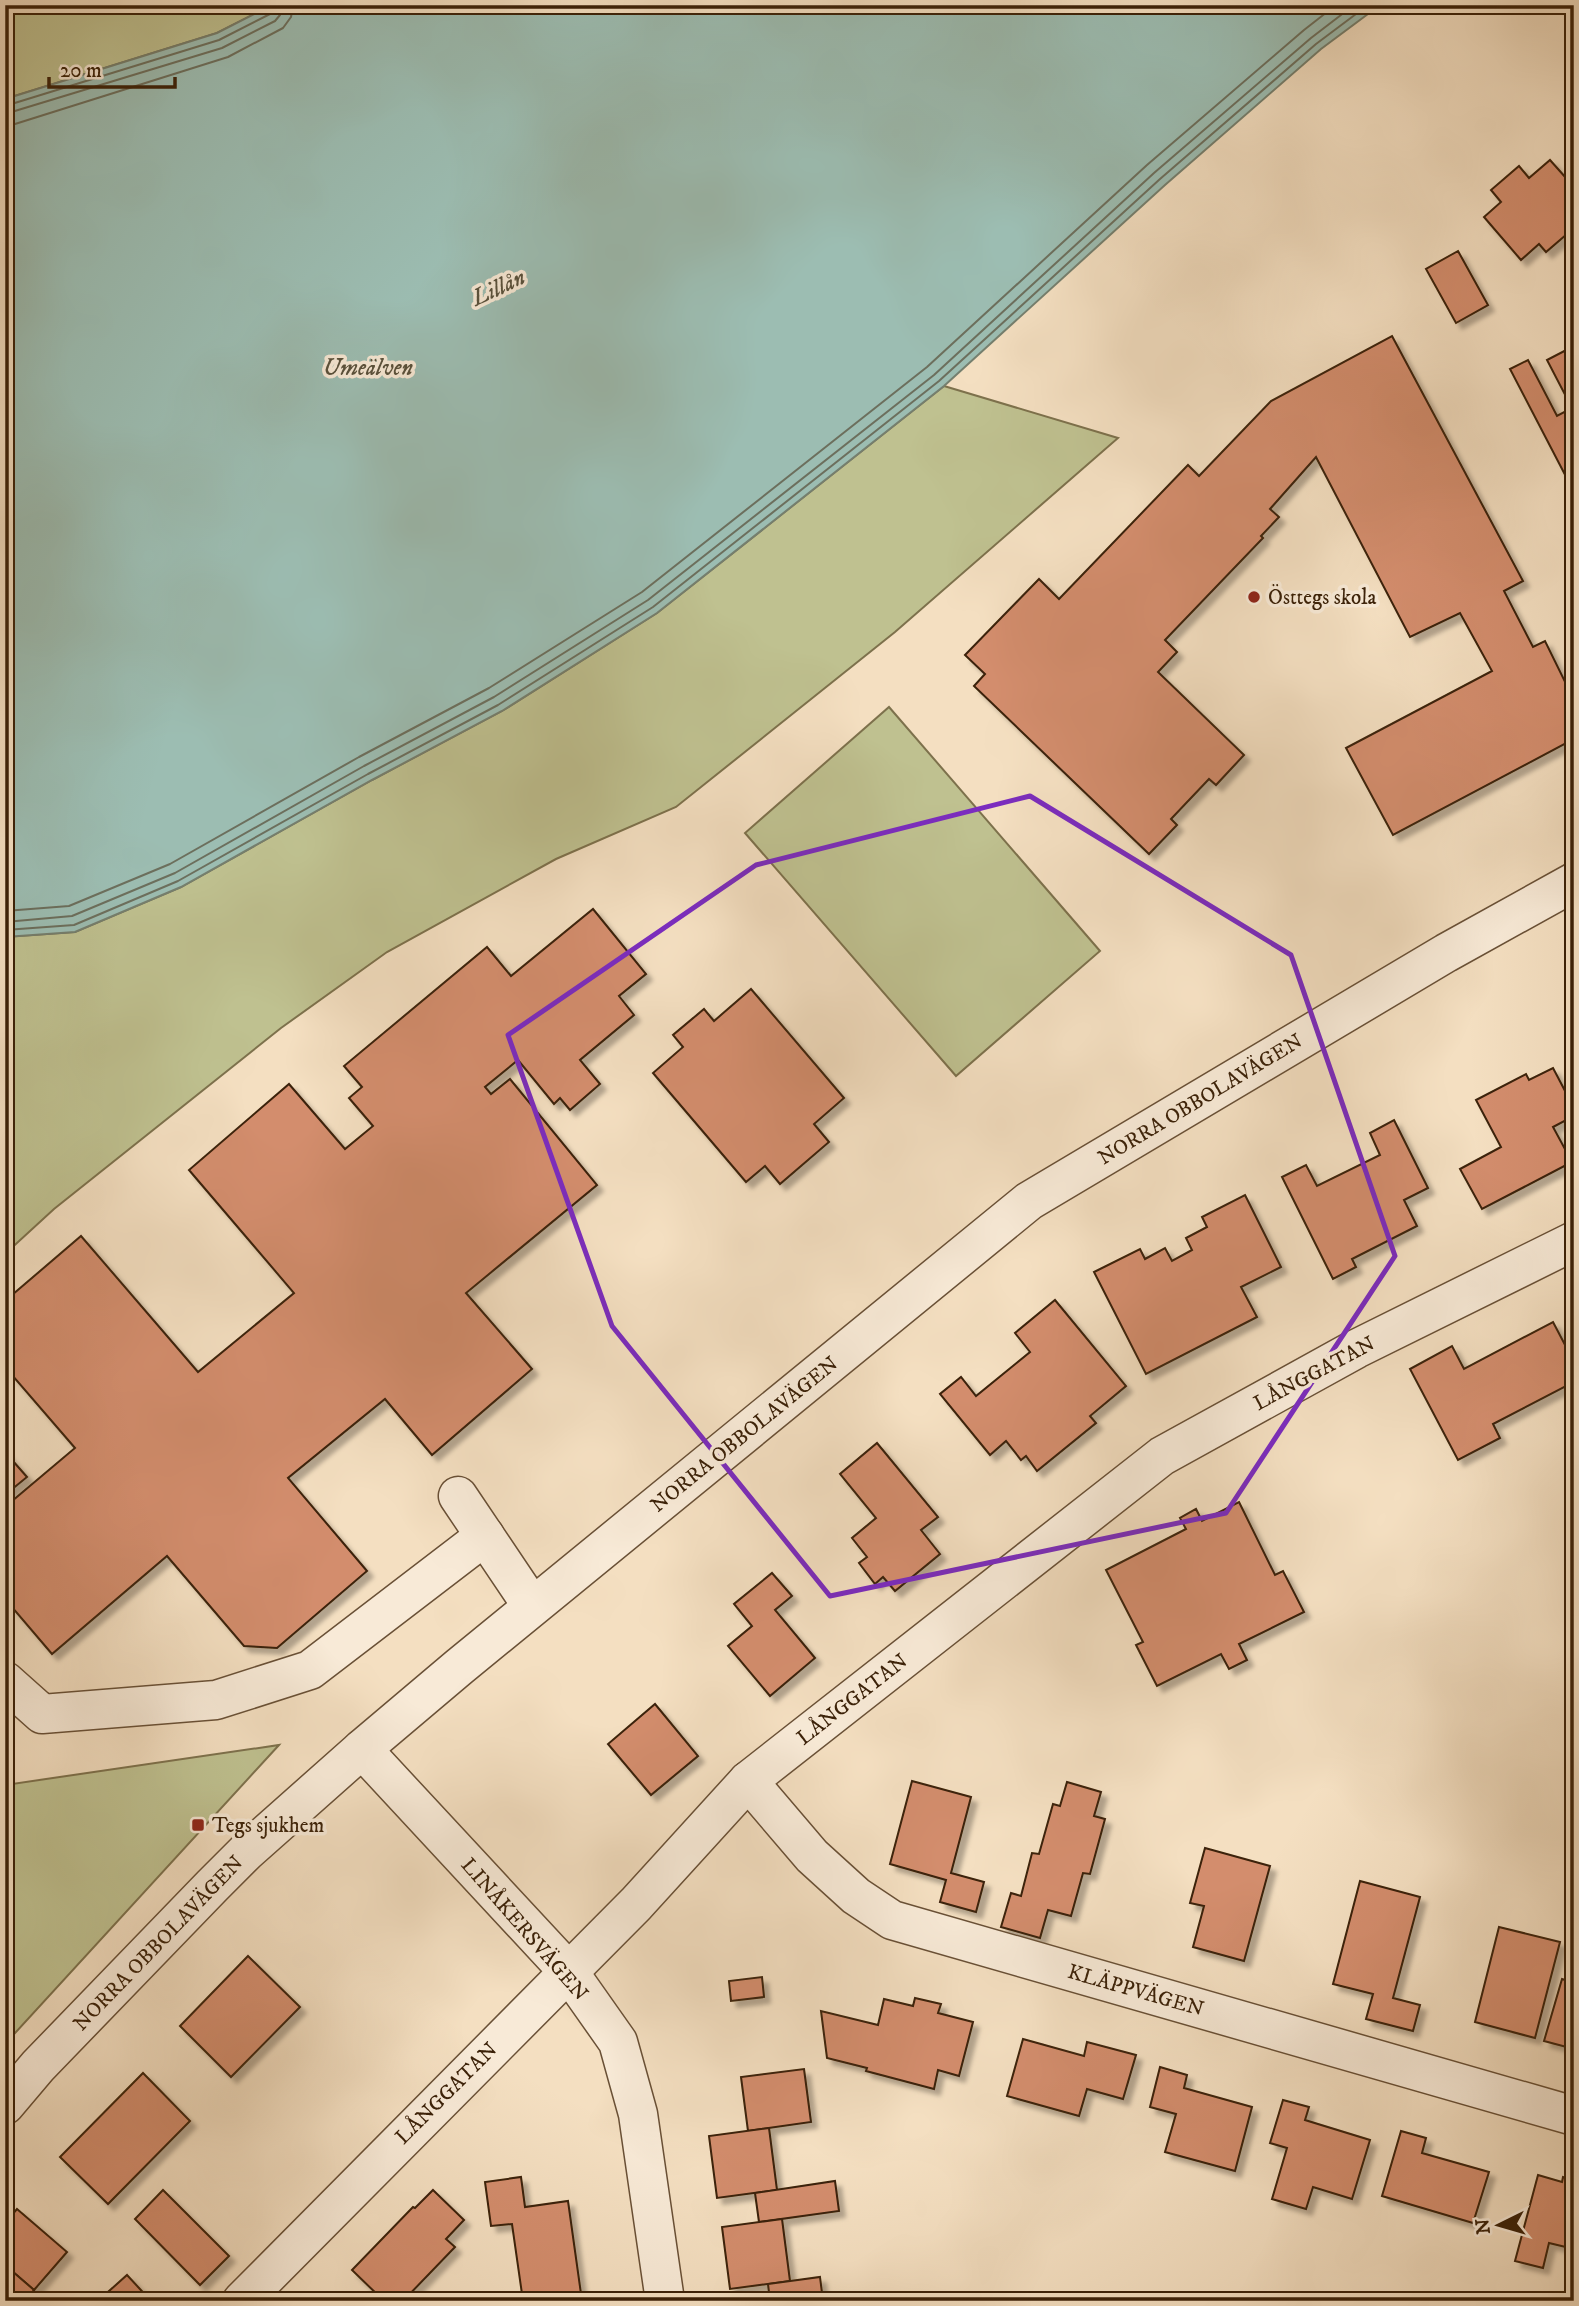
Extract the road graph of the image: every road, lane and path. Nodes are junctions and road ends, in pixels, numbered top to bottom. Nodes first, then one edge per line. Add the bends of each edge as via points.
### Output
1 (1574, 882) edge
2 (1574, 1241) edge
3 (458, 1496) dead end
4 (485, 1536) junction
5 (533, 1606) junction
6 (5, 1681) edge
7 (362, 1749) junction
8 (748, 1781) junction
9 (568, 1971) junction
10 (5, 2105) edge
11 (1574, 2116) edge
12 (242, 2301) edge
13 (665, 2301) edge

1 - 5 street, NORRA OBBOLAVÄGEN via 1029,1201
2 - 8 street, LÅNGGATAN via 1356,1349 1162,1456
3 - 4 street
4 - 5 street
4 - 6 street via 310,1670 216,1700 42,1714
5 - 7 street, NORRA OBBOLAVÄGEN
7 - 9 street, LINÅKERSVÄGEN
7 - 10 street, NORRA OBBOLAVÄGEN via 246,1852
8 - 9 street, LÅNGGATAN
8 - 11 street, KLÄPPVÄGEN via 812,1856 856,1896 892,1920
9 - 12 street, LÅNGGATAN
9 - 13 street, LINÅKERSVÄGEN via 618,2042 638,2113

